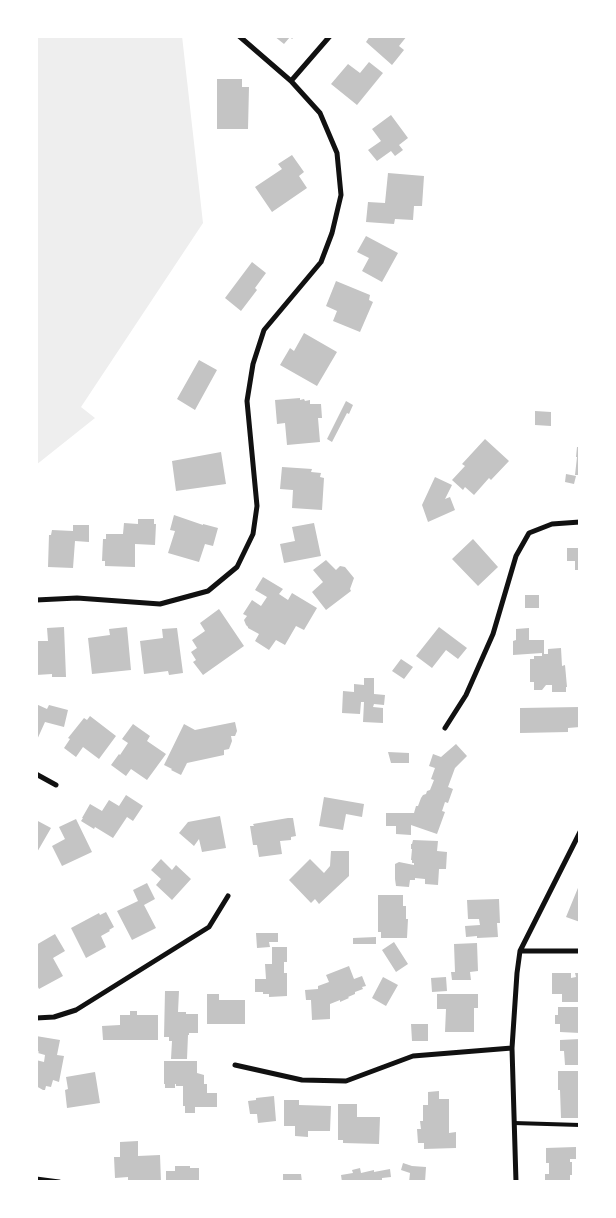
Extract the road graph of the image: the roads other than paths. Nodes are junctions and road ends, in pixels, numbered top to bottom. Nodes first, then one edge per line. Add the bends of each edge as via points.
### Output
1 (239, 36) edge
2 (330, 36) edge
3 (291, 81) junction
4 (580, 522) edge
5 (36, 600) edge
6 (444, 728) dead end
7 (36, 774) edge
8 (56, 785) dead end
9 (580, 832) edge
10 (228, 896) dead end
11 (520, 951) junction
12 (580, 951) edge
13 (36, 1018) edge
14 (512, 1048) junction
15 (235, 1065) dead end
16 (514, 1122) junction
17 (580, 1125) edge
18 (36, 1179) edge
19 (59, 1182) edge
20 (516, 1182) edge

1 - 3 street
2 - 3 street
3 - 5 street via 320,113 337,153 341,195 321,262 264,330 253,364 247,401 257,506 253,534 237,567 208,591 160,604 77,598
4 - 6 street via 552,524 530,533 516,556 493,634 466,695
7 - 8 street
9 - 11 street
10 - 13 street via 209,928 76,1010 54,1017
11 - 12 street
11 - 14 street
14 - 15 street via 413,1056 346,1080 302,1080
14 - 16 street
16 - 17 lane
16 - 20 street
18 - 19 street

